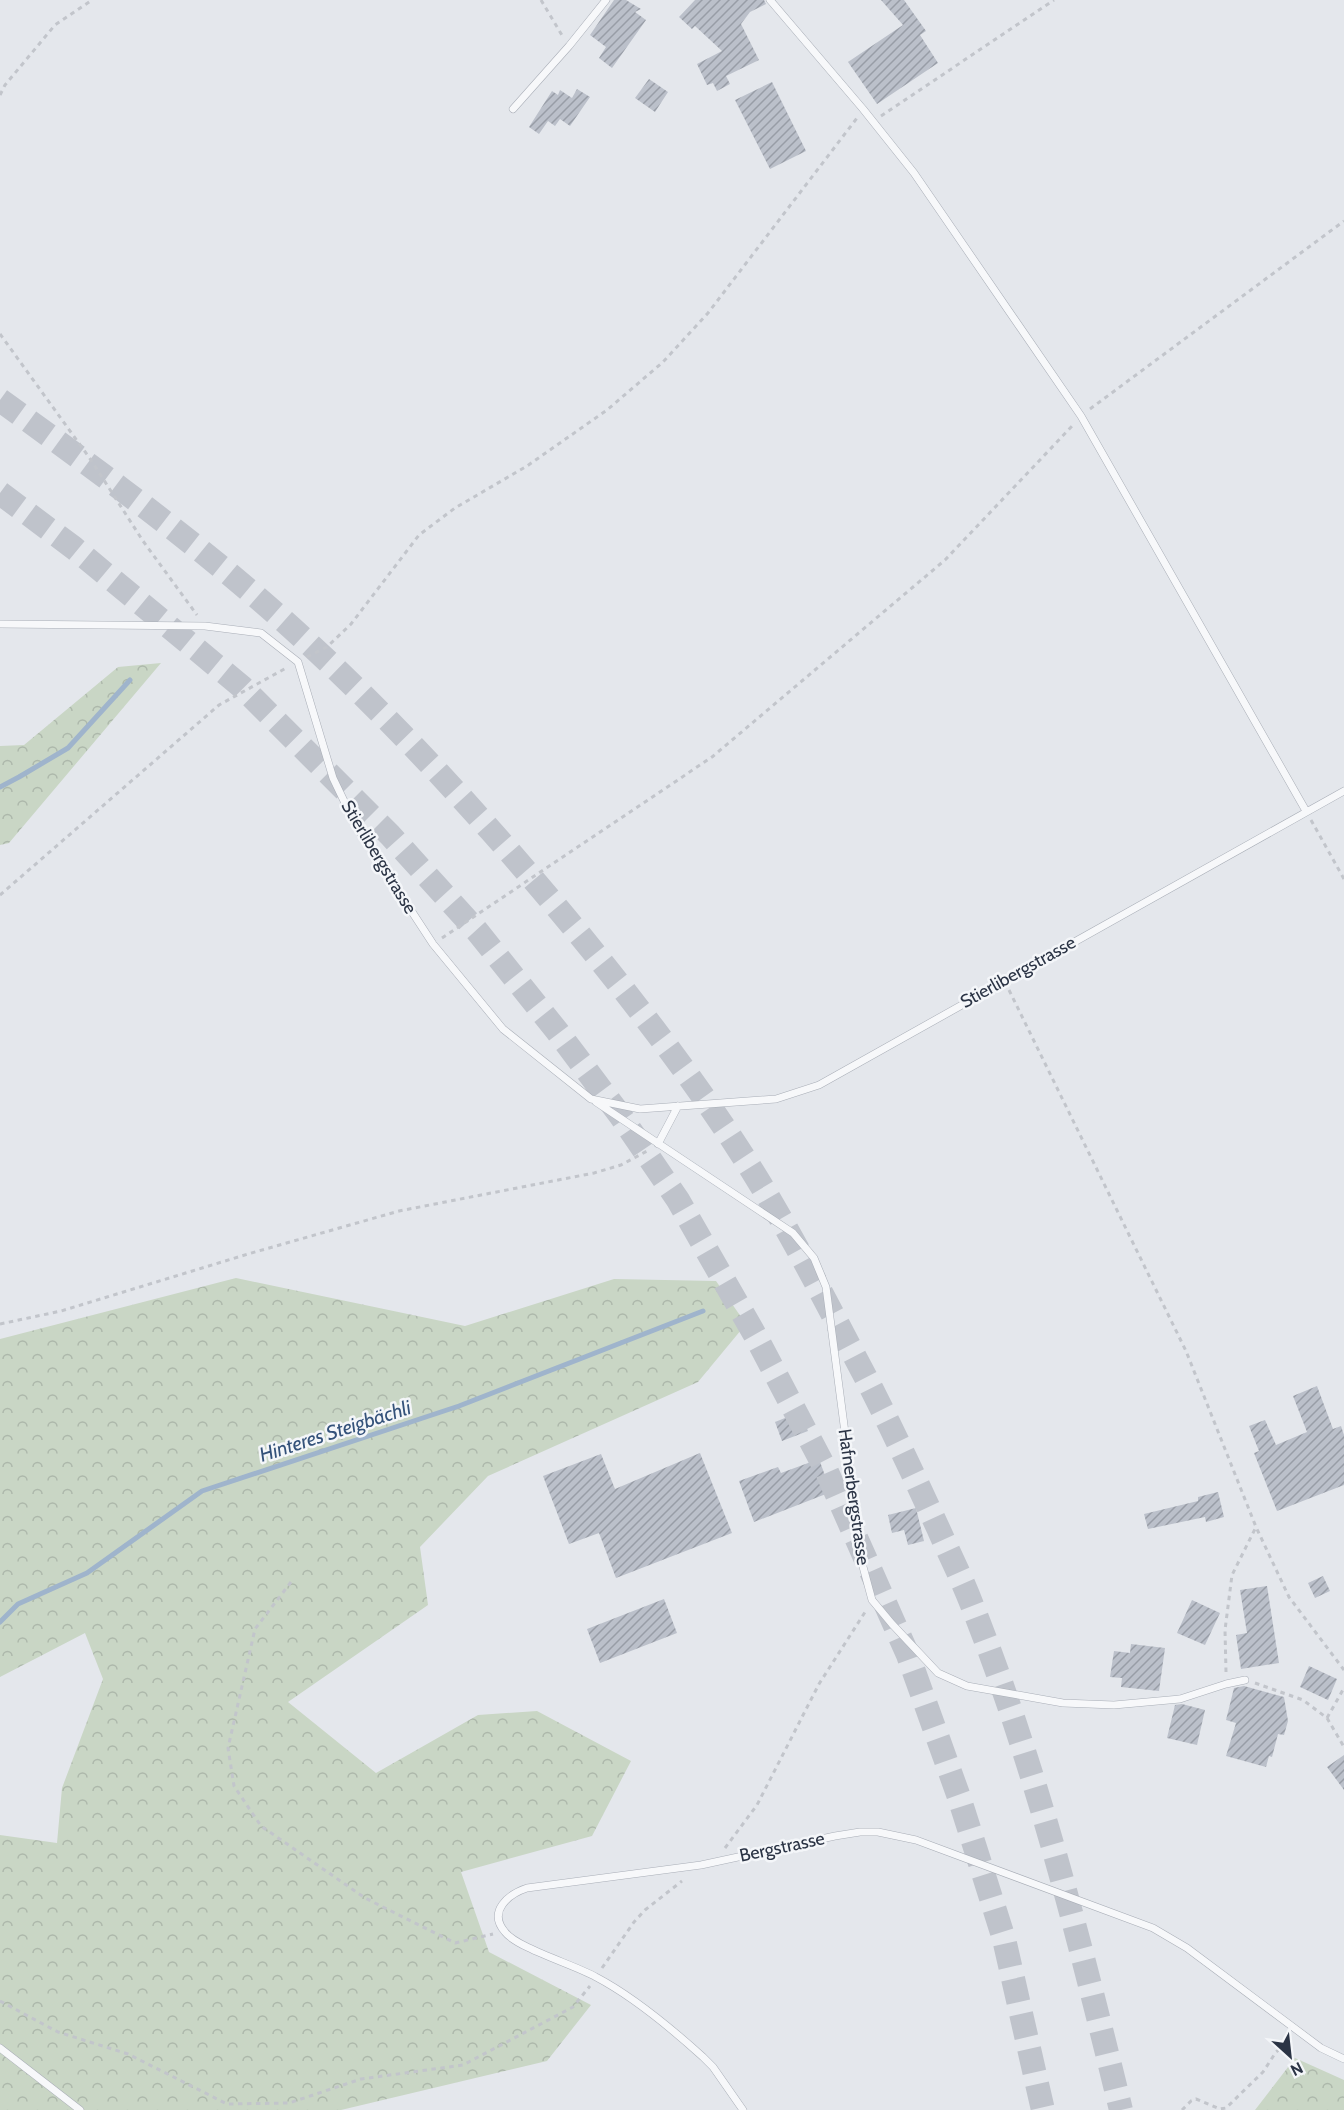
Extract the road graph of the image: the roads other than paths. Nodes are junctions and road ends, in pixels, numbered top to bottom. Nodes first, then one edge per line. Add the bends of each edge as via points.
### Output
1 (606, 0) edge
2 (770, 0) edge
3 (513, 109) dead end
4 (0, 624) edge
5 (1344, 791) edge
6 (1306, 811) junction
7 (591, 1099) junction
8 (678, 1106) junction
9 (658, 1144) junction
10 (1245, 1680) road end
11 (0, 2048) edge
12 (1344, 2059) edge
13 (80, 2110) edge
14 (743, 2110) edge

1 - 3 lane
2 - 6 lane via 914,173 1081,416
4 - 7 lane, Stierlibergstrasse via 206,626 261,633 298,662 333,778 356,826 433,944 503,1029
5 - 6 lane, Stierlibergstrasse
6 - 8 lane, Stierlibergstrasse via 819,1085 776,1100
7 - 8 lane, Stierlibergstrasse via 640,1109
7 - 9 lane, Hafnerbergstrasse
8 - 9 lane
9 - 10 lane, Hafnerbergstrasse via 793,1233 814,1258 826,1287 862,1563 872,1600 939,1673 967,1686 1063,1703 1114,1705 1180,1699
11 - 13 lane
12 - 14 lane, Bergstrasse via 1320,2048 1187,1948 1153,1928 916,1840 878,1832 835,1836 701,1865 527,1888 507,1898 500,1920 504,1931 523,1945 596,1977 633,2001 703,2057

